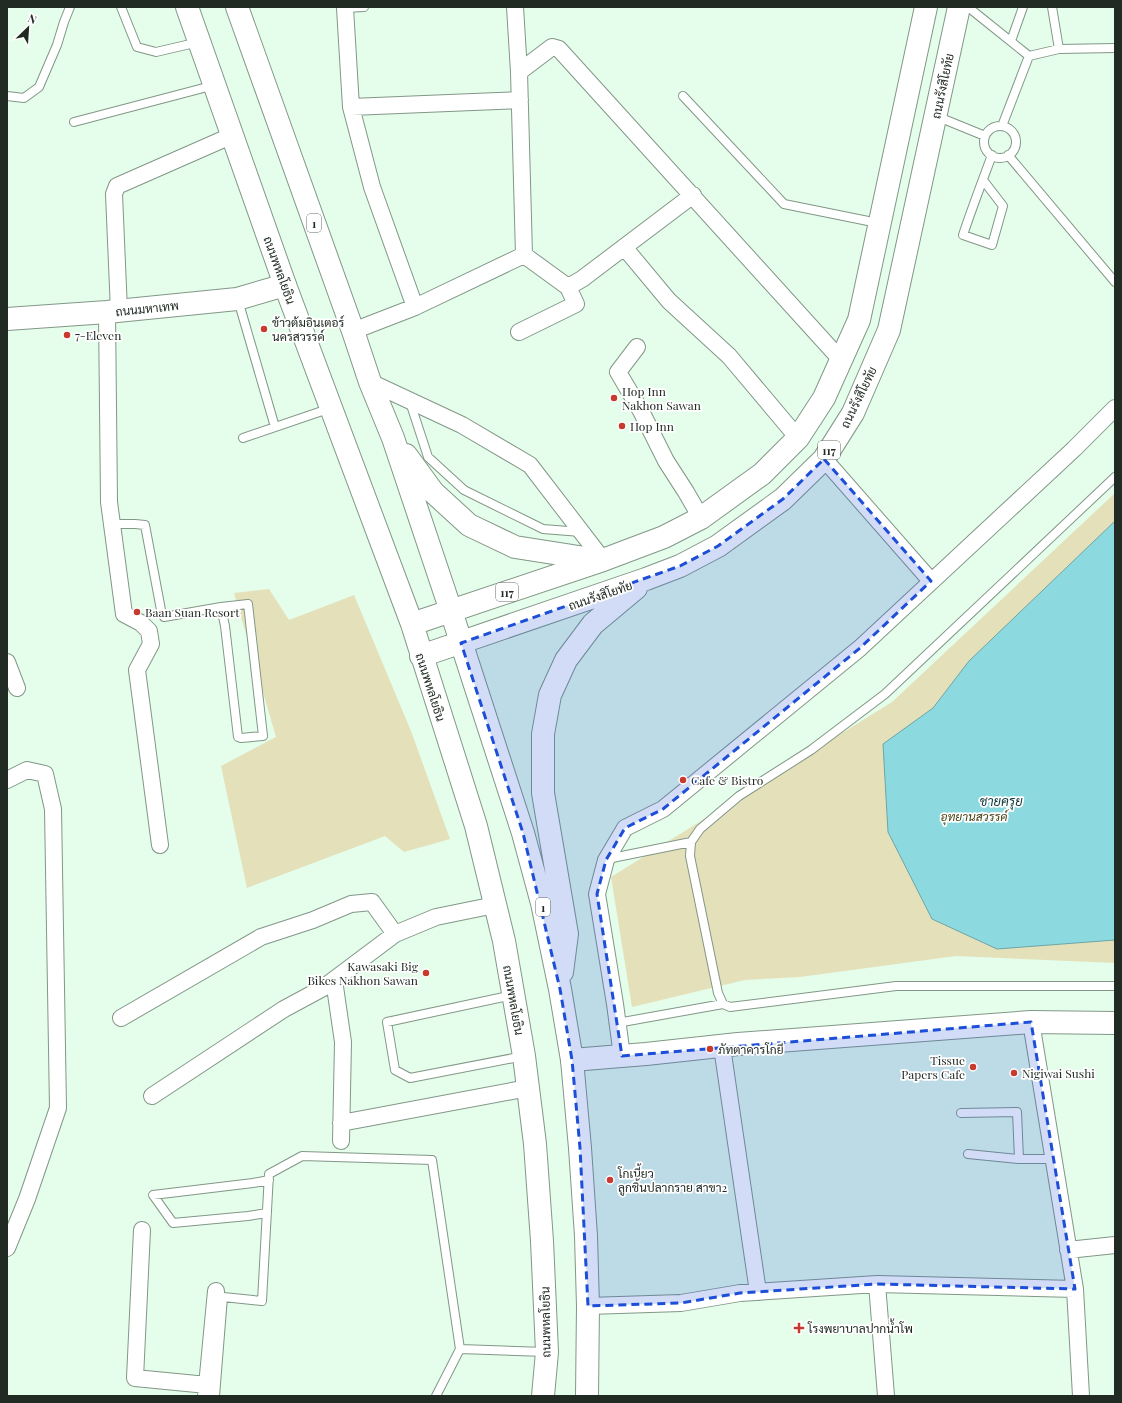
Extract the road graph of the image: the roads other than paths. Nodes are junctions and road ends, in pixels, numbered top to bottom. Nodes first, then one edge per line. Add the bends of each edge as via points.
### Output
1 (70, 7) edge
2 (120, 7) edge
3 (187, 7) edge
4 (237, 7) edge
5 (364, 7) edge
6 (515, 7) edge
7 (926, 7) edge
8 (959, 7) edge
9 (968, 7) edge
10 (1023, 7) edge
11 (1052, 7) edge
12 (345, 8) edge
13 (1011, 41) junction
14 (200, 42) junction
15 (1115, 48) edge
16 (1059, 49) junction
17 (1029, 56) junction
18 (519, 72) junction
19 (215, 85) junction
20 (7, 96) edge
21 (683, 96) dead end
22 (520, 100) junction
23 (351, 107) junction
24 (936, 115) junction
25 (74, 122) dead end
26 (1002, 126) junction
27 (233, 135) junction
28 (985, 136) junction
29 (992, 155) junction
30 (1008, 155) junction
31 (983, 180) junction
32 (693, 195) junction
33 (879, 223) junction
34 (624, 247) junction
35 (524, 255) junction
36 (1115, 282) edge
37 (285, 285) junction
38 (568, 287) junction
39 (237, 299) junction
40 (415, 307) junction
41 (113, 311) junction
42 (7, 319) edge
43 (353, 331) junction
44 (519, 332) dead end
45 (637, 347) dead end
46 (841, 360) junction
47 (370, 382) junction
48 (410, 401) junction
49 (331, 408) junction
50 (1115, 408) edge
51 (275, 427) junction
52 (243, 438) dead end
53 (393, 438) junction
54 (798, 438) junction
55 (824, 459) junction
56 (1115, 477) edge
57 (701, 518) junction
58 (112, 524) junction
59 (581, 532) junction
60 (603, 560) junction
61 (646, 579) junction
62 (931, 581) junction
63 (221, 607) junction
64 (451, 611) junction
65 (412, 624) junction
66 (461, 643) junction
67 (421, 656) junction
68 (7, 662) edge
69 (17, 688) dead end
70 (7, 780) edge
71 (691, 842) junction
72 (160, 846) dead end
73 (606, 860) junction
74 (495, 904) junction
75 (396, 934) junction
76 (334, 980) junction
77 (1115, 986) edge
78 (560, 990) junction
79 (514, 995) junction
80 (723, 1004) junction
81 (121, 1018) dead end
82 (1032, 1022) junction
83 (618, 1023) junction
84 (1115, 1023) edge
85 (722, 1047) junction
86 (524, 1056) junction
87 (622, 1056) junction
88 (572, 1060) junction
89 (528, 1088) junction
90 (152, 1096) dead end
91 (961, 1112) dead end
92 (341, 1122) junction
93 (341, 1141) dead end
94 (968, 1154) dead end
95 (1019, 1159) junction
96 (1054, 1159) junction
97 (269, 1180) junction
98 (267, 1213) junction
99 (142, 1230) dead end
100 (1115, 1245) edge
101 (7, 1248) edge
102 (1068, 1250) junction
103 (877, 1284) junction
104 (1075, 1289) junction
105 (216, 1291) dead end
106 (758, 1292) junction
107 (588, 1306) junction
108 (460, 1349) junction
109 (547, 1352) junction
110 (210, 1392) edge
111 (436, 1396) edge
112 (543, 1396) edge
113 (587, 1396) edge
114 (886, 1396) edge
115 (1081, 1396) edge

1 - 20 lane via 39,87 24,98
2 - 14 lane via 137,47 156,52
3 - 14 main road, ถนนพหลโยธิน
4 - 43 main road, 1
5 - 12 lane
6 - 18 street
7 - 33 main road, 117
8 - 24 main road, ถนนรังสิโยทัย / 117
9 - 13 lane
10 - 13 lane
11 - 16 lane
12 - 23 street
13 - 17 lane
14 - 19 main road, ถนนพหลโยธิน
15 - 16 lane
16 - 17 lane
17 - 26 lane
18 - 22 street
18 - 32 street via 552,47 560,49
19 - 25 lane
19 - 27 main road, ถนนพหลโยธิน
21 - 33 lane via 784,204
22 - 23 street
22 - 35 street
23 - 40 street via 372,187
24 - 28 lane
24 - 55 main road, ถนนรังสิโยทัย / 117 via 889,330 853,413
26 - 28 lane via 992,128
26 - 30 lane via 1015,136 1014,147
27 - 37 main road, ถนนพหลโยธิน
27 - 41 street via 117,186 114,194
28 - 29 lane via 985,147
29 - 30 lane
29 - 31 lane
30 - 36 lane
31 - 31 lane via 963,235 992,245 1003,206
32 - 34 street
32 - 46 street
33 - 46 main road, 117 via 858,320
34 - 38 street
34 - 54 street via 669,301 729,356
35 - 38 street
35 - 40 street
37 - 39 main road, ถนนมหาเทพ
37 - 49 main road, ถนนพหลโยธิน
38 - 44 street via 576,304
39 - 41 main road, ถนนมหาเทพ
39 - 51 lane
40 - 43 street
41 - 42 main road, ถนนมหาเทพ
41 - 58 street via 109,502
43 - 47 main road, 1
45 - 57 street via 618,372 666,461
46 - 54 main road, 117 via 824,398
47 - 48 street
47 - 53 main road, 1
48 - 59 street via 462,425 530,464
48 - 59 lane via 428,457 464,490 543,528
49 - 51 lane
49 - 65 main road, ถนนพหลโยธิน
50 - 62 street
51 - 52 lane
53 - 60 main road via 433,492 469,525 515,547
53 - 64 main road, 1
54 - 57 main road, 117 via 762,474
55 - 61 main road, ถนนรังสิโยทัย / 117 via 783,499 718,546 680,566
55 - 62 street
56 - 71 lane via 884,694 811,750 739,796 700,829
57 - 60 main road, 117 via 664,538
58 - 63 lane via 145,525 164,617
58 - 72 street via 124,614 141,623 149,631 151,644 137,670
59 - 60 street
60 - 64 main road, 117
61 - 66 main road, ถนนรังสิโยทัย / 117
61 - 78 main road via 593,624 566,660 550,695 543,734 543,793 567,934
62 - 73 street via 860,648 663,809 625,828
63 - 63 lane via 238,737 263,736 248,604
64 - 65 main road, 117
64 - 66 main road, 1
65 - 67 main road, ถนนพหลโยธิน
66 - 67 main road, ถนนรังสิโยทัย / 117
66 - 78 main road, 1 via 523,833 542,903
67 - 74 main road, ถนนพหลโยธิน via 476,826
68 - 69 street
70 - 101 street via 27,770 45,774 53,809 58,1108 27,1199
71 - 73 lane
71 - 80 lane via 690,856 718,993
73 - 83 street via 597,894
74 - 75 street via 436,916
74 - 79 main road, ถนนพหลโยธิน
75 - 76 street
75 - 81 street via 372,902 351,904 261,937
76 - 90 street via 284,1009
76 - 92 street via 343,1042
77 - 80 lane via 896,986 730,1007
78 - 88 main road, 1
79 - 86 main road, ถนนพหลโยธิน
79 - 86 lane via 387,1022 395,1070 410,1078
80 - 83 lane
82 - 84 main road
82 - 85 main road
82 - 96 street
83 - 87 street
85 - 87 main road
85 - 106 street
86 - 89 main road, ถนนพหลโยธิน
87 - 88 main road
88 - 107 main road, 1 via 586,1236
89 - 92 street
89 - 109 main road, ถนนพหลโยธิน via 541,1226
91 - 95 lane via 1017,1112
92 - 93 street
94 - 95 lane
95 - 96 lane
96 - 102 street
97 - 98 lane
97 - 98 lane via 153,1195 174,1223
97 - 108 lane via 269,1174 302,1156 432,1160
98 - 110 lane via 262,1301 223,1297
99 - 110 street via 136,1378
100 - 102 street
102 - 104 street
103 - 104 street
103 - 106 street
103 - 114 street
104 - 115 street
105 - 110 street
106 - 107 street via 681,1303
107 - 113 main road, 1
108 - 109 lane
108 - 111 lane
109 - 112 main road, ถนนพหลโยธิน

